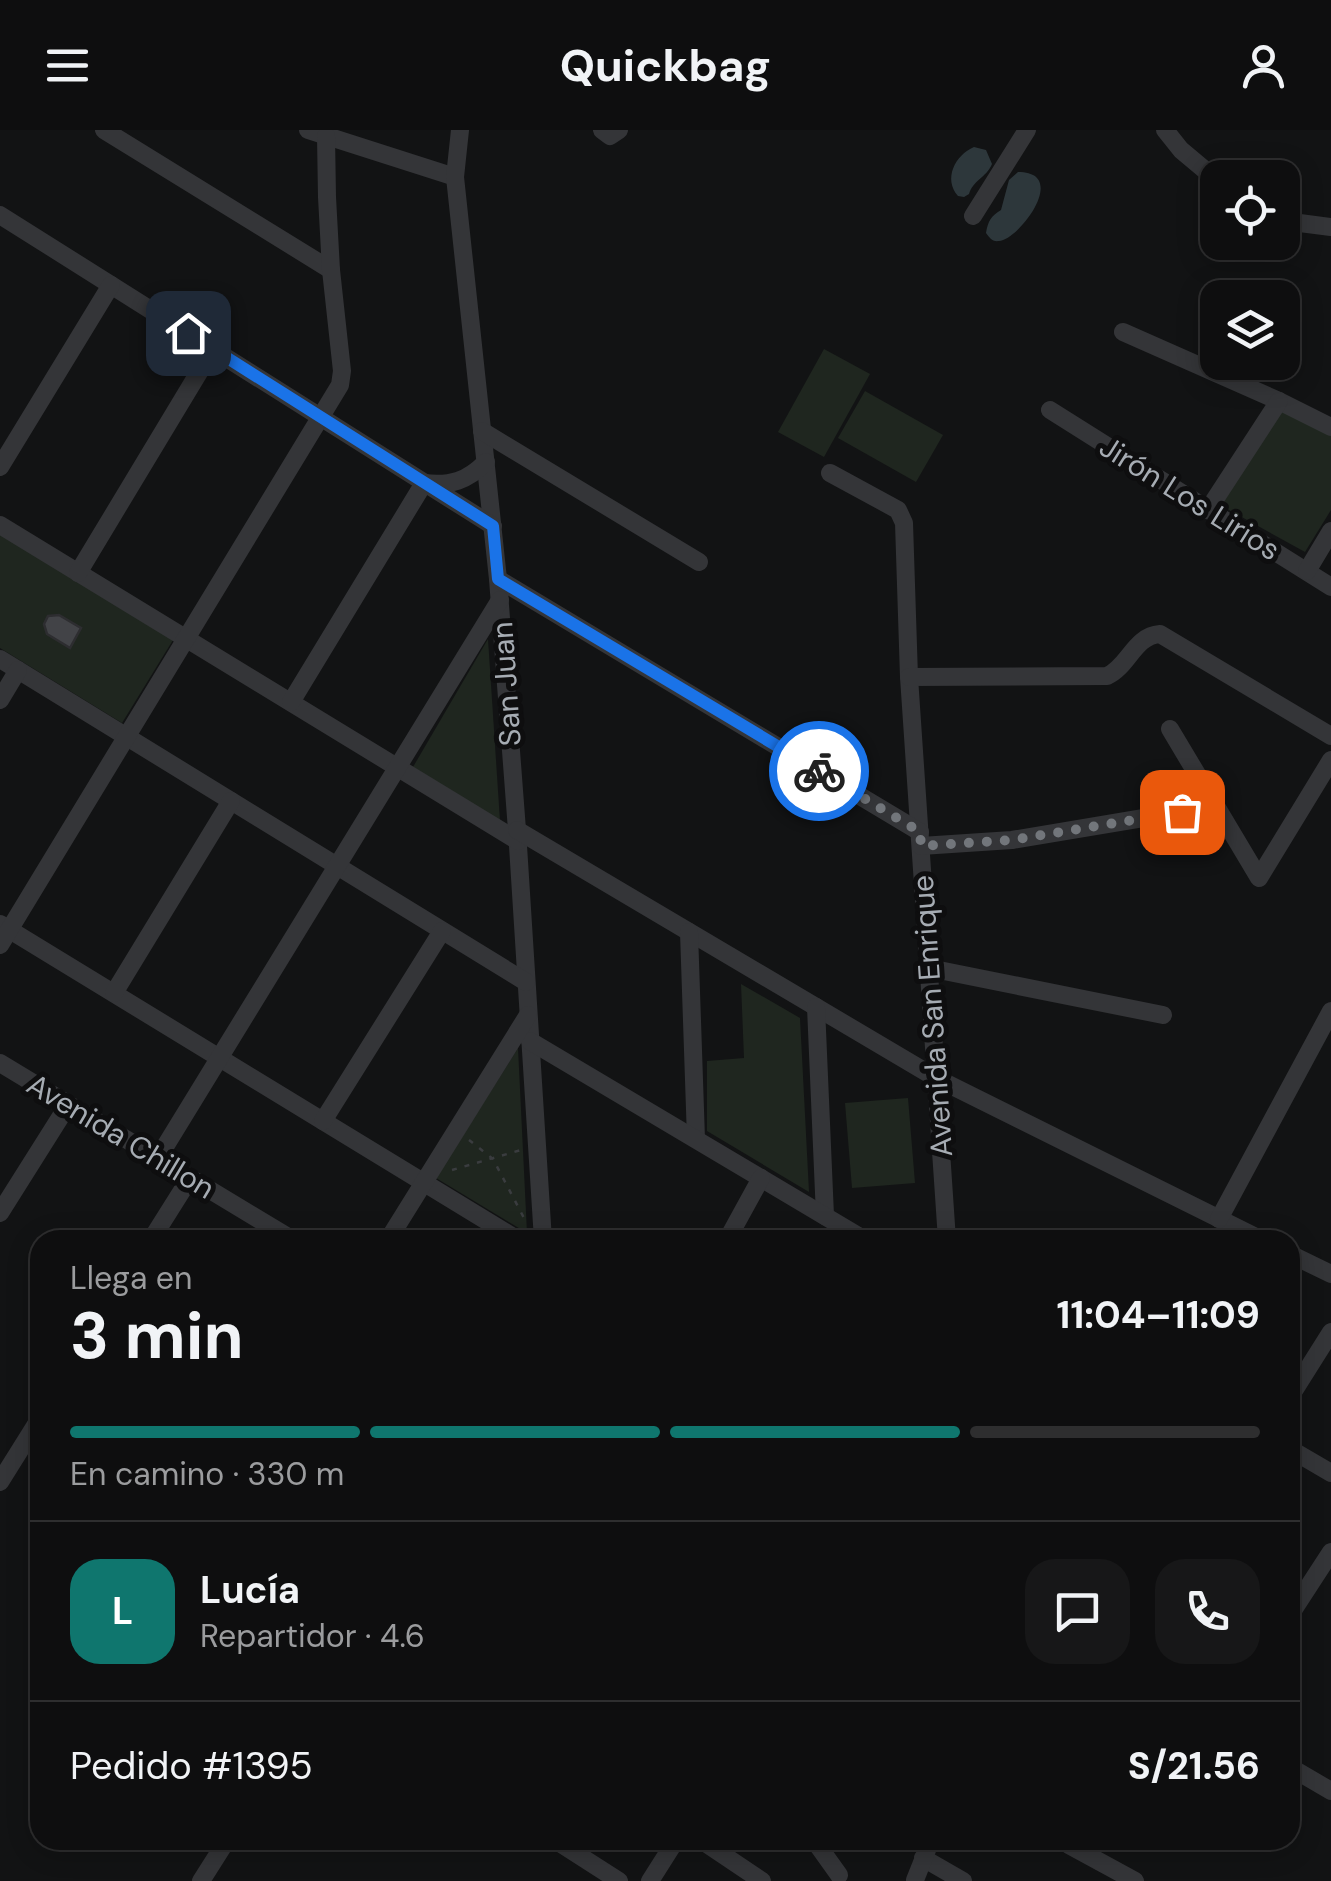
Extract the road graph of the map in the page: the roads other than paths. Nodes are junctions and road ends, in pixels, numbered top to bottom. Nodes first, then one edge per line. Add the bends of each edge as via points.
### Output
1 (104, 130) edge
2 (460, 130) edge
3 (602, 130) edge
4 (619, 130) edge
5 (1027, 130) edge
6 (1165, 130) edge
7 (317, 133) edge
8 (1200, 166) edge
9 (455, 177) junction
10 (0, 214) edge
11 (974, 216) dead end
12 (1300, 223) edge
13 (1331, 227) edge
14 (331, 270) junction
15 (112, 285) junction
16 (1122, 332) dead end
17 (213, 350) junction
18 (1279, 400) junction
19 (1050, 410) dead end
20 (321, 418) junction
21 (1331, 427) edge
22 (482, 431) junction
23 (486, 462) junction
24 (0, 467) edge
25 (830, 473) dead end
26 (424, 483) junction
27 (1208, 510) junction
28 (0, 525) edge
29 (493, 526) junction
30 (1331, 531) edge
31 (699, 562) dead end
32 (1307, 571) junction
33 (78, 572) junction
34 (498, 579) junction
35 (1331, 586) edge
36 (500, 600) junction
37 (186, 639) junction
38 (0, 658) edge
39 (18, 670) junction
40 (909, 677) junction
41 (0, 700) edge
42 (291, 702) junction
43 (1170, 729) dead end
44 (1331, 736) edge
45 (127, 737) junction
46 (1331, 760) edge
47 (397, 768) junction
48 (231, 801) junction
49 (1216, 806) junction
50 (518, 836) junction
51 (920, 839) junction
52 (337, 866) junction
53 (442, 931) junction
54 (3, 932) edge
55 (689, 932) junction
56 (929, 968) junction
57 (526, 982) junction
58 (114, 993) junction
59 (816, 1007) junction
60 (1331, 1011) edge
61 (528, 1015) junction
62 (1163, 1015) dead end
63 (530, 1041) junction
64 (220, 1058) junction
65 (0, 1063) edge
66 (936, 1078) junction
67 (68, 1105) junction
68 (323, 1121) junction
69 (696, 1140) junction
70 (158, 1158) junction
71 (190, 1178) junction
72 (760, 1178) junction
73 (423, 1182) junction
74 (0, 1212) edge
75 (825, 1216) junction
76 (1219, 1219) junction
77 (158, 1230) edge
78 (276, 1230) edge
79 (394, 1230) edge
80 (519, 1230) edge
81 (542, 1230) edge
82 (732, 1230) edge
83 (848, 1230) edge
84 (946, 1230) edge
85 (1242, 1230) edge
86 (1300, 1259) edge
87 (1331, 1274) edge
88 (1331, 1332) edge
89 (1300, 1381) edge
90 (30, 1434) edge
91 (1300, 1455) edge
92 (1331, 1473) edge
93 (0, 1482) edge
94 (1331, 1552) edge
95 (1300, 1600) edge
96 (1300, 1772) edge
97 (1330, 1788) edge
98 (220, 1850) edge
99 (571, 1850) edge
100 (670, 1850) edge
101 (716, 1850) edge
102 (821, 1850) edge
103 (926, 1850) edge
104 (1078, 1850) edge
105 (923, 1858) junction
106 (839, 1874) dead end
107 (914, 1880) edge
108 (201, 1881) edge
109 (619, 1881) edge
110 (650, 1881) edge
111 (762, 1881) edge
112 (963, 1881) edge
113 (1134, 1881) edge

1 - 14 street
2 - 9 street, San Juan
3 - 4 street via 610,136
5 - 11 street
6 - 8 street
7 - 9 street
7 - 14 street
9 - 22 street, San Juan
10 - 15 street
12 - 13 street
14 - 20 street via 342,371
15 - 17 street
15 - 24 street
16 - 18 street
17 - 20 street
17 - 33 street
18 - 21 street
18 - 27 street
19 - 27 street, Jirón Los Lirios
20 - 26 street
20 - 37 street
22 - 23 street, San Juan
22 - 31 street
23 - 26 street via 457,482
23 - 29 street, San Juan
25 - 40 street, Avenida San Enrique via 898,510 904,523
26 - 29 street
26 - 42 street
27 - 32 street, Jirón Los Lirios
28 - 33 street
29 - 34 street, San Juan
30 - 32 street
32 - 35 street, Jirón Los Lirios
33 - 37 street
34 - 36 street, San Juan
34 - 51 street
36 - 47 street
36 - 50 street, San Juan
37 - 42 street
37 - 45 street
38 - 39 street
39 - 41 street
39 - 45 street
40 - 44 street via 1107,676 1141,641 1160,634
40 - 51 street, Avenida San Enrique
42 - 47 street
43 - 49 street
45 - 48 street
45 - 54 street
46 - 49 street via 1259,878
47 - 50 street
47 - 52 street
48 - 52 street
48 - 58 street
49 - 51 street via 1012,840
50 - 55 street
50 - 57 street, San Juan
51 - 56 street, Avenida San Enrique
52 - 53 street
52 - 64 street
53 - 57 street
53 - 68 street
54 - 58 street
55 - 59 street
55 - 69 street
56 - 62 street
56 - 66 street, Avenida San Enrique
57 - 61 street, San Juan
58 - 64 street
59 - 66 street
59 - 75 street
60 - 76 street
61 - 63 street, San Juan
61 - 73 street
63 - 69 street
63 - 81 street, San Juan
64 - 68 street
64 - 70 street
65 - 67 street, Avenida Chillon
66 - 76 street
66 - 84 street, Avenida San Enrique
67 - 70 street, Avenida Chillon
67 - 74 street
68 - 73 street
69 - 72 street
70 - 71 street, Avenida Chillon
71 - 77 street
71 - 78 street, Avenida Chillon
72 - 75 street
72 - 82 street
73 - 79 street
73 - 80 street
75 - 83 street
76 - 85 street
86 - 87 street
88 - 89 street
90 - 93 street
91 - 92 street
94 - 95 street
96 - 97 street
98 - 108 street
99 - 109 street
100 - 110 street
101 - 111 street
102 - 106 street
103 - 105 street
104 - 113 street
105 - 107 street
105 - 112 street

